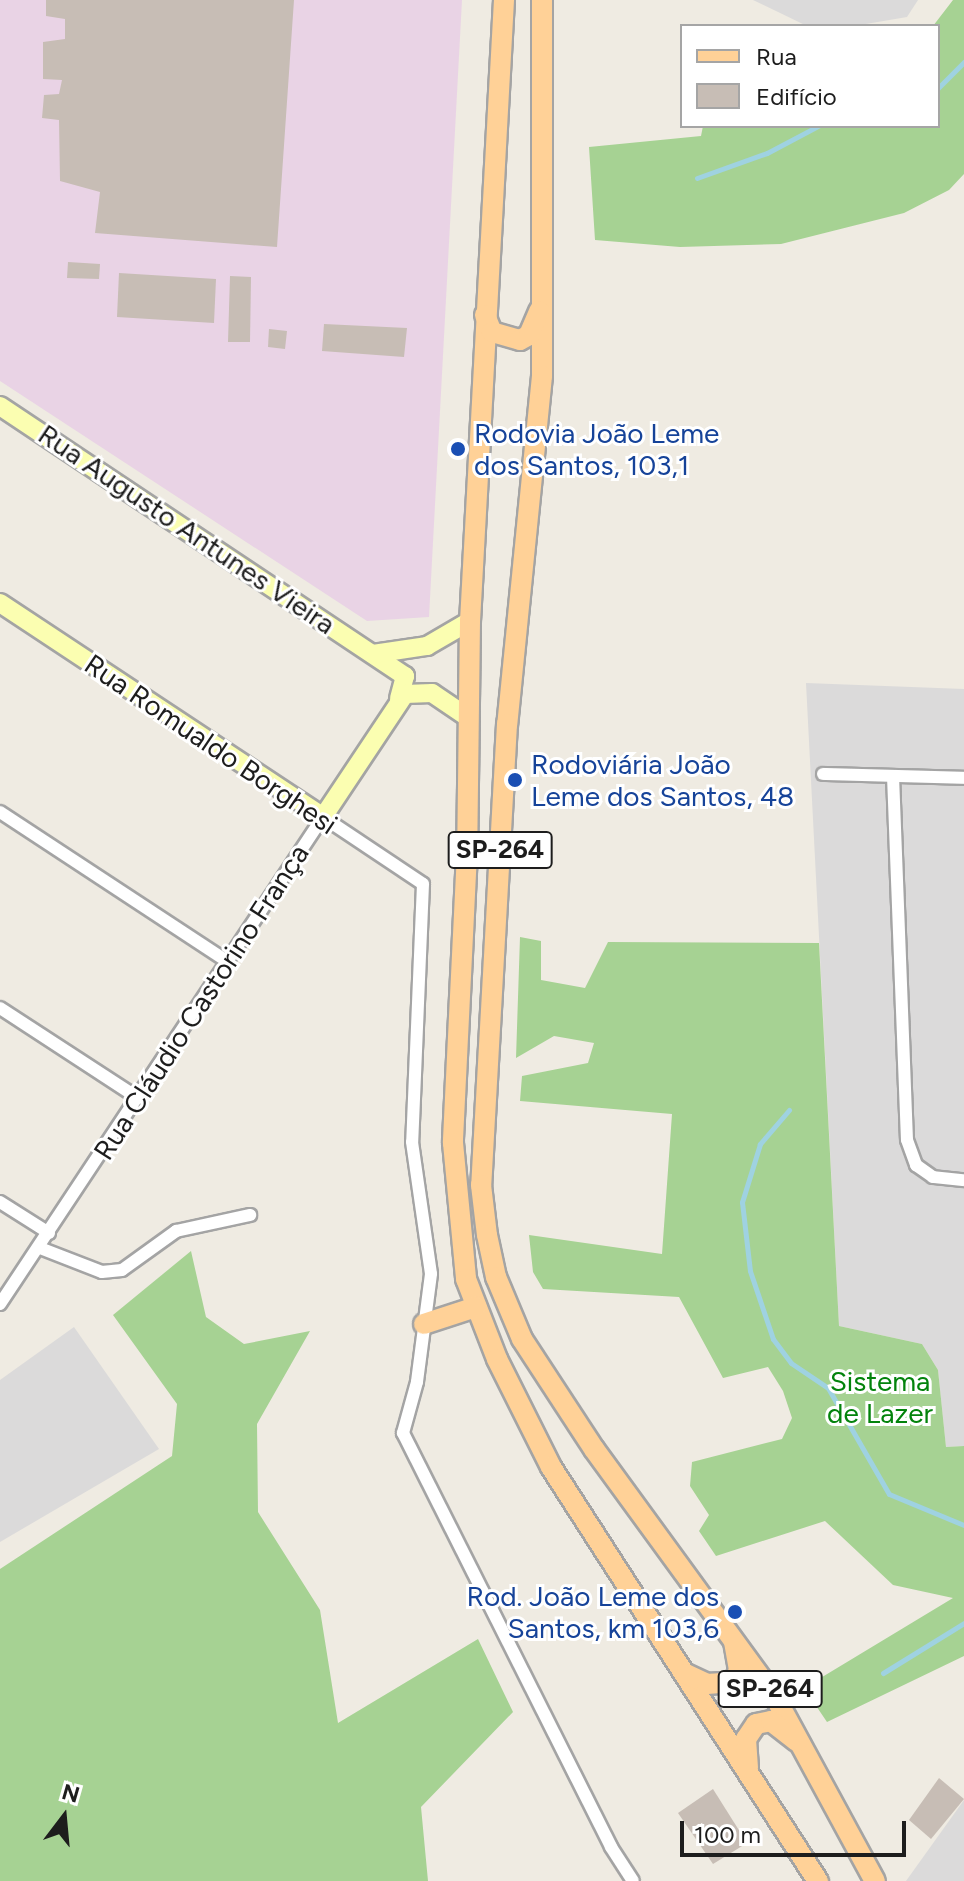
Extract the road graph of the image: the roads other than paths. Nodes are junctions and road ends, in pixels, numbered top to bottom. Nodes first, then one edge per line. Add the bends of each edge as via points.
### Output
1 (504, 0) edge
2 (542, 0) edge
3 (544, 292) junction
4 (485, 315) junction
5 (3, 415) edge
6 (0, 603) edge
7 (470, 621) junction
8 (373, 654) junction
9 (405, 676) joint
10 (399, 698) junction
11 (466, 716) junction
12 (823, 774) dead end
13 (893, 776) junction
14 (964, 778) edge
15 (0, 812) edge
16 (323, 817) junction
17 (228, 962) junction
18 (0, 1008) edge
19 (138, 1098) junction
20 (964, 1180) edge
21 (0, 1202) edge
22 (250, 1215) dead end
23 (49, 1233) junction
24 (40, 1248) junction
25 (0, 1304) edge
26 (476, 1307) junction
27 (424, 1324) junction
28 (729, 1628) junction
29 (686, 1674) junction
30 (807, 1753) junction
31 (748, 1772) junction
32 (633, 1881) edge
33 (818, 1881) edge
34 (875, 1881) edge

1 - 4 main road, SP-264
2 - 3 main road, SP-264
3 - 4 main road via 535,324 520,340 492,332
3 - 28 main road, SP-264 via 542,376 507,724 481,1185 487,1235 496,1277 522,1339 594,1449
4 - 7 main road, SP-264
5 - 8 street, Rua Augusto Antunes Vieira
6 - 16 street, Rua Romualdo Borghesi
7 - 8 street via 427,646
7 - 11 main road, SP-264
8 - 9 street, Rua Augusto Antunes Vieira
9 - 10 street, Rua Cláudio Castorino França
10 - 11 street via 415,691 432,693
10 - 16 street, Rua Cláudio Castorino França
11 - 26 main road, SP-264 via 467,853 453,1143 455,1201 466,1279
12 - 13 street
13 - 14 street
13 - 20 street via 907,1140 916,1165 933,1177
15 - 17 street
16 - 17 street, Rua Cláudio Castorino França
16 - 27 street, Rua Romualdo Borghesi via 423,884 412,1142 431,1274
17 - 19 street, Rua Cláudio Castorino França
18 - 19 street
19 - 23 street, Rua Cláudio Castorino França
21 - 23 street
22 - 24 street via 176,1231 122,1270 102,1272
23 - 24 street, Rua Cláudio Castorino França
24 - 25 street, Rua Cláudio Castorino França
26 - 27 main road
26 - 29 main road, SP-264 via 551,1467
27 - 32 street via 403,1433 611,1847
28 - 29 main road via 739,1670 734,1682 707,1684
28 - 30 main road, SP-264
29 - 31 main road, SP-264
30 - 31 main road via 783,1727 771,1721 756,1724 746,1739
30 - 34 main road, SP-264
31 - 33 main road, SP-264

